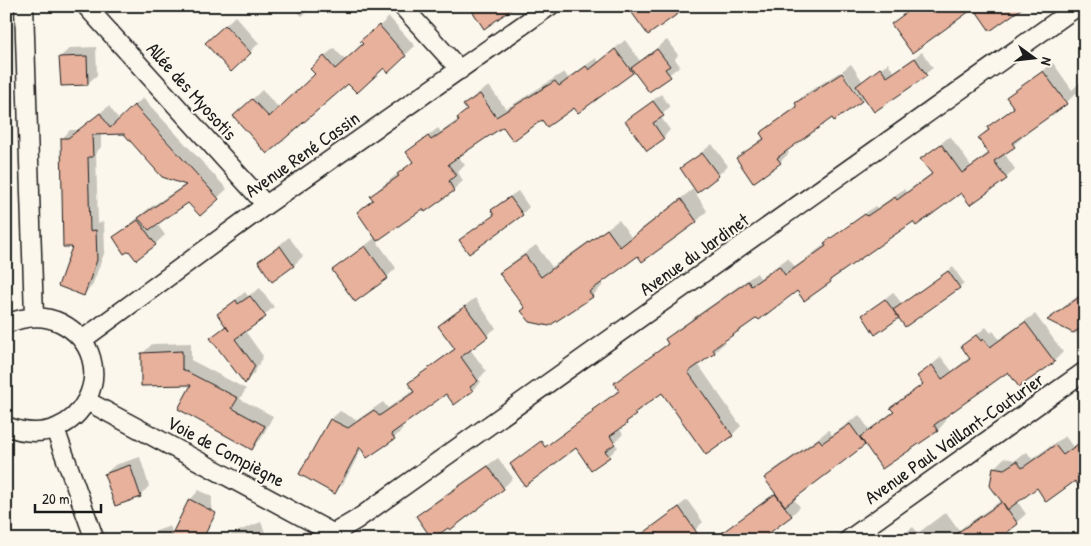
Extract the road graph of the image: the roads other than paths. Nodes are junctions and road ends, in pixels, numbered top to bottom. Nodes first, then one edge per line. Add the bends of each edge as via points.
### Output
1 (24, 6) edge
2 (86, 6) edge
3 (402, 6) edge
4 (550, 6) edge
5 (1078, 6) edge
6 (460, 70) junction
7 (266, 205) junction
8 (34, 316) junction
9 (6, 324) edge
10 (82, 340) junction
11 (1085, 371) edge
12 (87, 401) junction
13 (6, 426) edge
14 (55, 429) junction
15 (333, 538) edge
16 (95, 540) edge
17 (848, 540) edge

1 - 8 street
2 - 7 street, Allée des Myosotis
3 - 6 street
4 - 6 street, Avenue René Cassin
5 - 15 street, Avenue du Jardinet
6 - 7 street, Avenue René Cassin
7 - 10 street, Avenue René Cassin
8 - 9 street
8 - 10 street via 52,319 68,327
10 - 12 street via 93,370
11 - 17 street, Avenue Paul Vaillant-Couturier
12 - 14 street via 68,423
12 - 15 street, Voie de Compiègne
13 - 14 street via 20,432 38,433
14 - 16 street

